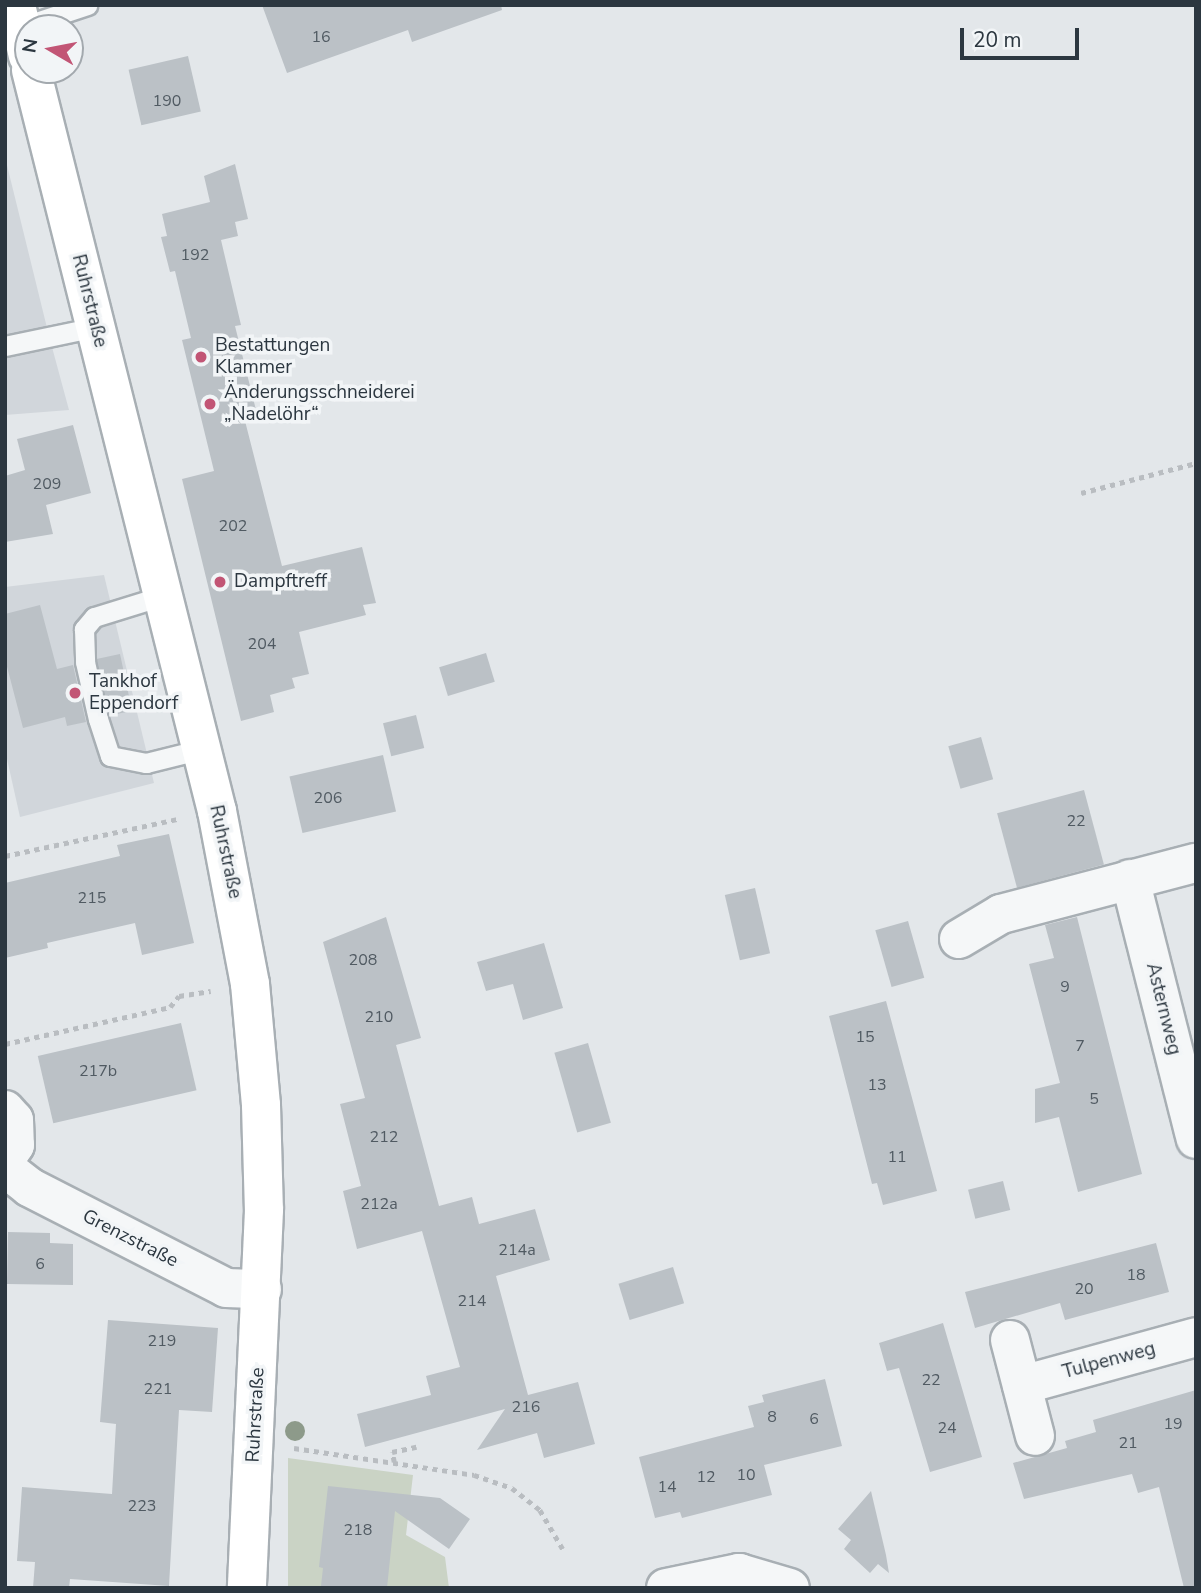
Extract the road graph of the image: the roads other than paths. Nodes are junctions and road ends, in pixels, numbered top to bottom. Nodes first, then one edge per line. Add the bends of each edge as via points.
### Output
1 (87, 5) edge
2 (64, 14) edge
3 (5, 80) edge
4 (34, 84) edge
5 (47, 134) junction
6 (96, 327) junction
7 (5, 346) edge
8 (162, 596) junction
9 (202, 749) junction
10 (1196, 863) edge
11 (1130, 879) junction
12 (959, 939) dead end
13 (5, 1110) edge
14 (1196, 1139) edge
15 (5, 1160) edge
16 (5, 1168) edge
17 (262, 1289) junction
18 (1196, 1337) edge
19 (1010, 1340) dead end
20 (1022, 1385) junction
21 (1035, 1436) dead end
22 (247, 1588) edge
23 (666, 1588) edge
24 (790, 1588) edge

1 - 2 lane
3 - 5 street, Ruhrstraße
4 - 5 street, Ruhrstraße
5 - 6 street, Ruhrstraße
6 - 7 lane
6 - 8 street, Ruhrstraße
8 - 9 street, Ruhrstraße
8 - 9 lane via 94,617 84,629 85,662 98,719 110,756 146,763
9 - 17 street, Ruhrstraße via 250,984 263,1149
10 - 11 street
11 - 12 street via 1000,914
11 - 14 street, Asternweg
13 - 15 street via 14,1120 15,1144
16 - 17 street, Grenzstraße via 29,1187 226,1288
17 - 22 street, Ruhrstraße
18 - 20 street, Tulpenweg
19 - 20 street
20 - 21 street
23 - 24 street via 739,1573

